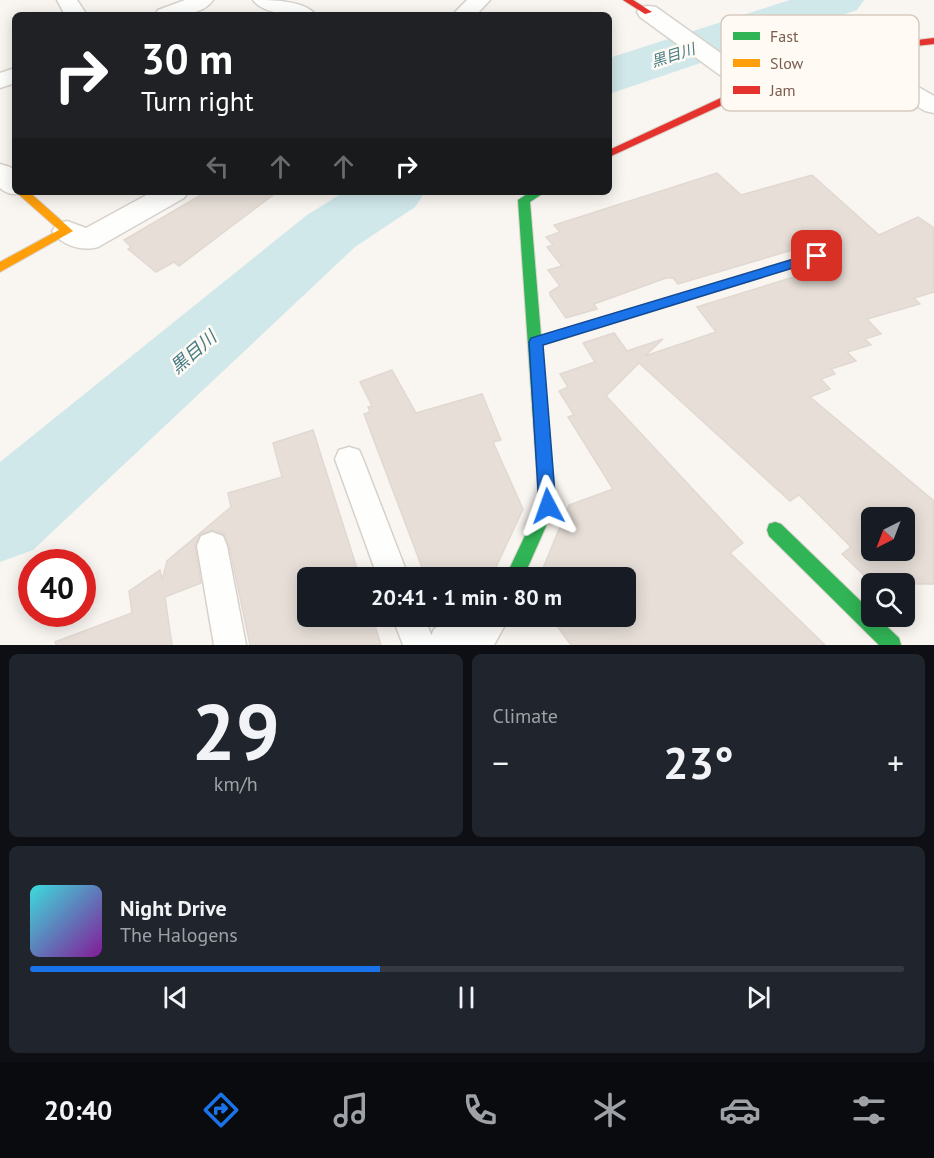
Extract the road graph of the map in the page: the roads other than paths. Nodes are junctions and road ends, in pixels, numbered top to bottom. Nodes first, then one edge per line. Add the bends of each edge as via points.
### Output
1 (203, 0) edge
2 (263, 0) edge
3 (480, 0) edge
4 (627, 0) edge
5 (173, 12) edge
6 (297, 12) edge
7 (466, 12) edge
8 (652, 15) joint
9 (934, 41) edge
10 (919, 43) edge
11 (721, 65) edge
12 (919, 97) edge
13 (721, 102) edge
14 (934, 106) edge
15 (612, 153) edge
16 (0, 173) edge
17 (12, 183) edge
18 (25, 195) edge
19 (169, 195) edge
20 (533, 195) edge
21 (67, 231) junction
22 (817, 256) dead end
23 (0, 268) edge
24 (536, 342) junction
25 (349, 459) dead end
26 (774, 530) dead end
27 (212, 546) dead end
28 (390, 567) edge
29 (519, 567) edge
30 (412, 627) edge
31 (480, 627) edge
32 (230, 645) edge
33 (419, 645) edge
34 (450, 645) edge
35 (892, 645) edge

1 - 5 street
2 - 6 street
3 - 7 street
4 - 8 street
8 - 11 street
9 - 10 street
12 - 14 street
13 - 15 street
16 - 17 street
18 - 21 street
19 - 21 street via 87,240
20 - 24 street via 524,200
21 - 23 street
22 - 24 street
24 - 29 street via 548,506
25 - 28 lane
26 - 35 street
27 - 32 lane
30 - 33 lane
31 - 34 street

